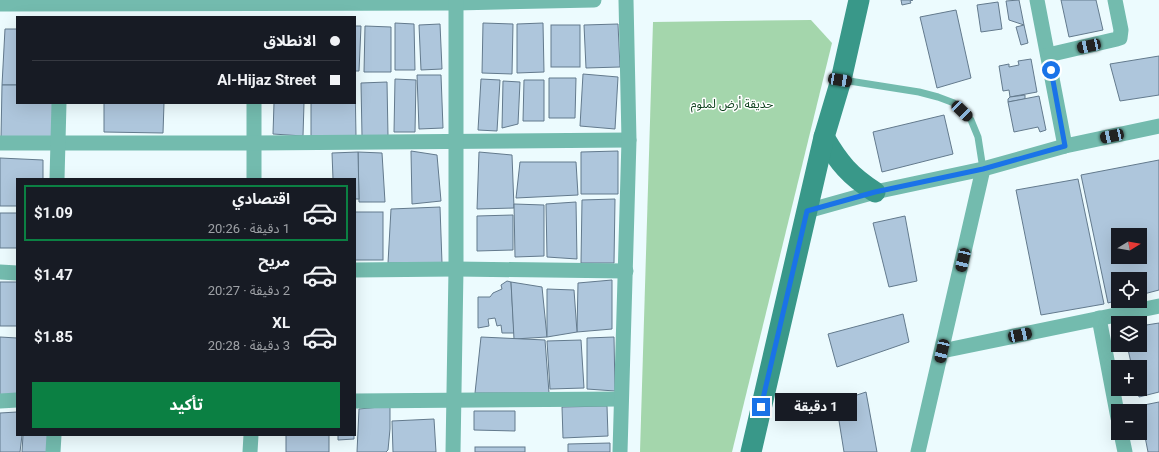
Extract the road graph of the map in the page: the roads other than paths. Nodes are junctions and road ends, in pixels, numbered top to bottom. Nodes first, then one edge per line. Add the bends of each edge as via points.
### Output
1 (594, 0) edge
2 (626, 0) edge
3 (859, 0) edge
4 (1037, 0) edge
5 (1115, 0) edge
6 (456, 2) edge
7 (0, 4) edge
8 (61, 7) edge
9 (253, 7) edge
10 (1048, 55) junction
11 (840, 80) junction
12 (59, 104) edge
13 (254, 104) edge
14 (1159, 126) edge
15 (824, 137) junction
16 (629, 140) junction
17 (455, 141) junction
18 (58, 142) junction
19 (0, 143) edge
20 (254, 144) junction
21 (1065, 146) junction
22 (983, 169) junction
23 (57, 178) edge
24 (254, 178) edge
25 (875, 192) junction
26 (807, 211) junction
27 (456, 269) junction
28 (356, 270) edge
29 (0, 272) edge
30 (626, 272) junction
31 (16, 273) edge
32 (1159, 306) edge
33 (1098, 318) junction
34 (942, 351) junction
35 (621, 399) junction
36 (0, 400) edge
37 (16, 400) edge
38 (454, 400) junction
39 (356, 401) edge
40 (1115, 404) edge
41 (54, 436) edge
42 (251, 436) edge
43 (1122, 440) edge
44 (53, 452) edge
45 (250, 452) edge
46 (452, 452) edge
47 (620, 452) edge
48 (750, 452) edge
49 (918, 452) edge
50 (1125, 452) edge

1 - 6 street
2 - 16 street
3 - 11 main road
4 - 10 street
5 - 10 street via 1121,30 1120,38
6 - 9 street
6 - 17 street
7 - 8 street
8 - 9 street
10 - 21 street
11 - 15 main road
11 - 22 lane via 918,92 954,103 971,120 978,137
12 - 18 street
13 - 20 street
14 - 21 street
15 - 25 main road via 847,171
15 - 26 main road
16 - 17 street
16 - 30 street
17 - 20 street
17 - 27 street
18 - 19 street
18 - 20 street
18 - 23 street
20 - 24 street
21 - 22 street
22 - 25 street
22 - 34 street
25 - 26 street
26 - 48 main road
27 - 28 street
27 - 30 street
27 - 38 street
29 - 31 street
30 - 35 street
32 - 33 street
33 - 34 street
33 - 40 street
34 - 49 street
35 - 38 street
35 - 47 street
36 - 37 street
38 - 39 street
38 - 46 street
41 - 44 street
42 - 45 street
43 - 50 street

